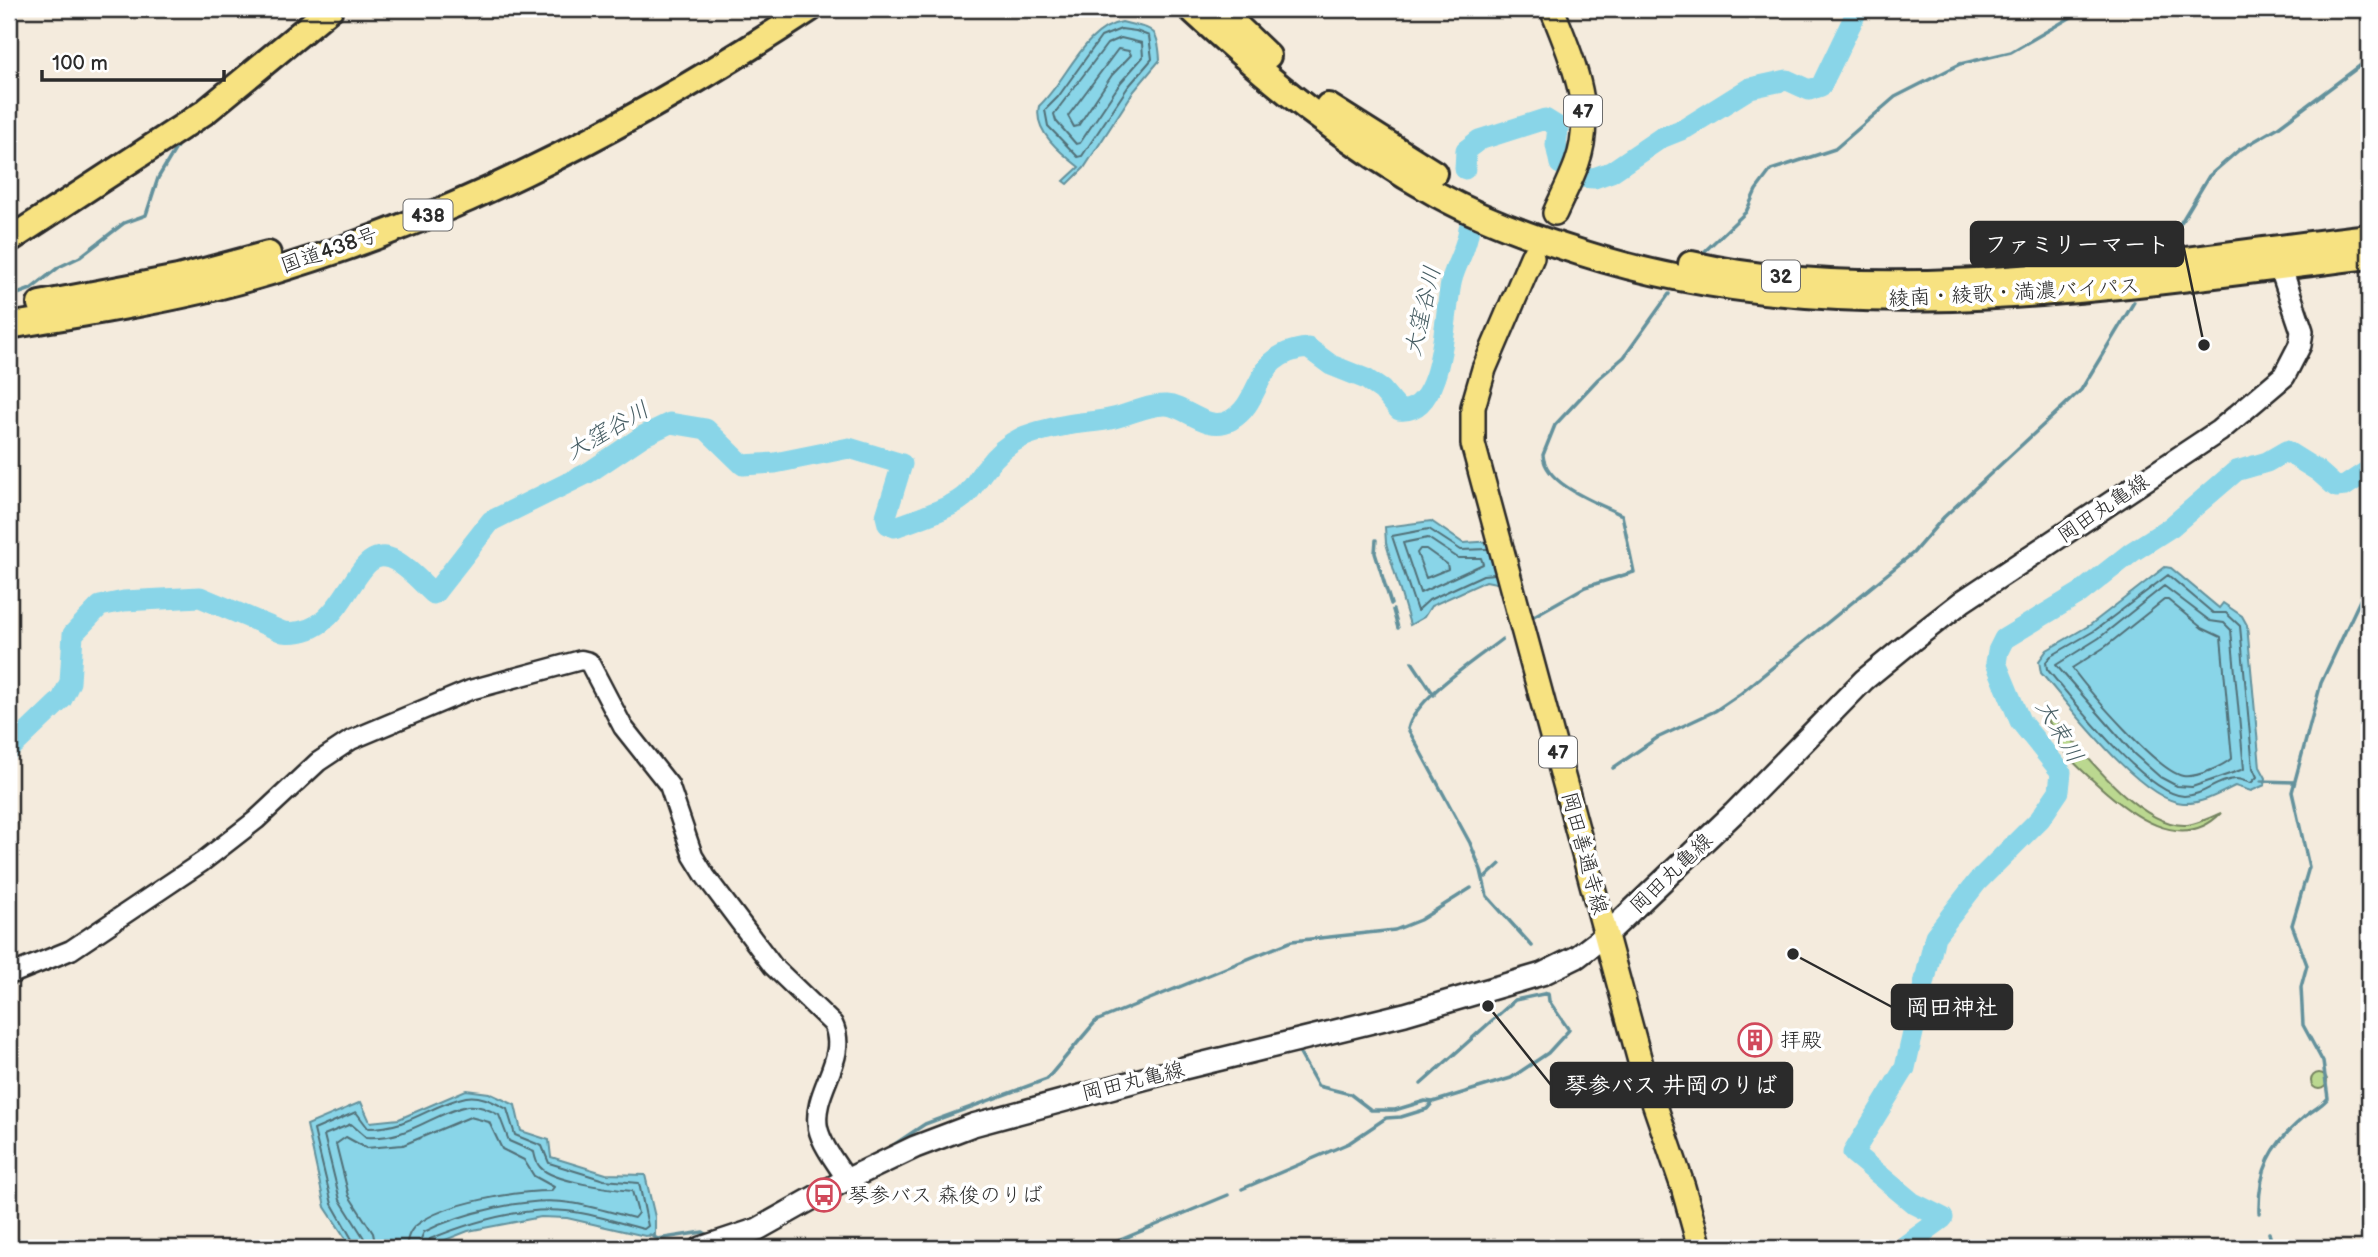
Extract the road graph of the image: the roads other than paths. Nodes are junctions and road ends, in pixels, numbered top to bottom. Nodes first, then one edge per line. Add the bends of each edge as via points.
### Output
1 (330, 9) edge
2 (781, 9) edge
3 (810, 9) edge
4 (1191, 9) edge
5 (1219, 9) edge
6 (1552, 9) edge
7 (1555, 213) dead end
8 (2369, 237) edge
9 (9, 240) edge
10 (2369, 256) edge
11 (1532, 257) dead end
12 (2278, 258) junction
13 (9, 310) edge
14 (9, 326) edge
15 (1607, 934) junction
16 (9, 975) edge
17 (843, 1173) junction
18 (702, 1248) edge
19 (1700, 1248) edge

1 - 9 highway via 205,112
2 - 13 highway, 国道438号 / 438 via 654,89 580,129 400,209 217,268
3 - 14 highway, 国道438号 / 438 via 666,100 577,149 404,225 220,286
4 - 12 highway, 綾南・綾歌・満濃バイパス / 32 via 1313,115 1440,196 1551,243 1618,265 1744,290 1898,301 2080,292
5 - 12 highway, 綾南・綾歌・満濃バイパス / 32 via 1325,104 1447,181 1557,228 1624,250 1709,268 1895,282
6 - 7 main road, 47 via 1577,74 1583,120 1578,162
8 - 12 highway, 綾南・綾歌・満濃バイパス / 32
10 - 12 highway, 綾南・綾歌・満濃バイパス / 32
11 - 15 main road, 岡田善通寺線 / 47 via 1484,369 1473,407 1473,444
12 - 15 main road, 岡田丸亀線 via 2302,331 2301,345 2284,376 2219,431 1963,601 1864,680
15 - 17 main road, 岡田丸亀線 via 1577,957 1542,974 1405,1014 1001,1115
15 - 19 main road, 岡田善通寺線 / 47 via 1642,1065
16 - 17 street via 71,950 191,869 256,820 318,762 351,740 470,690 581,660 589,662 623,727 669,785 693,856 706,877 773,966 839,1035 839,1049 821,1095 818,1127
17 - 18 main road, 岡田丸亀線 via 758,1229

